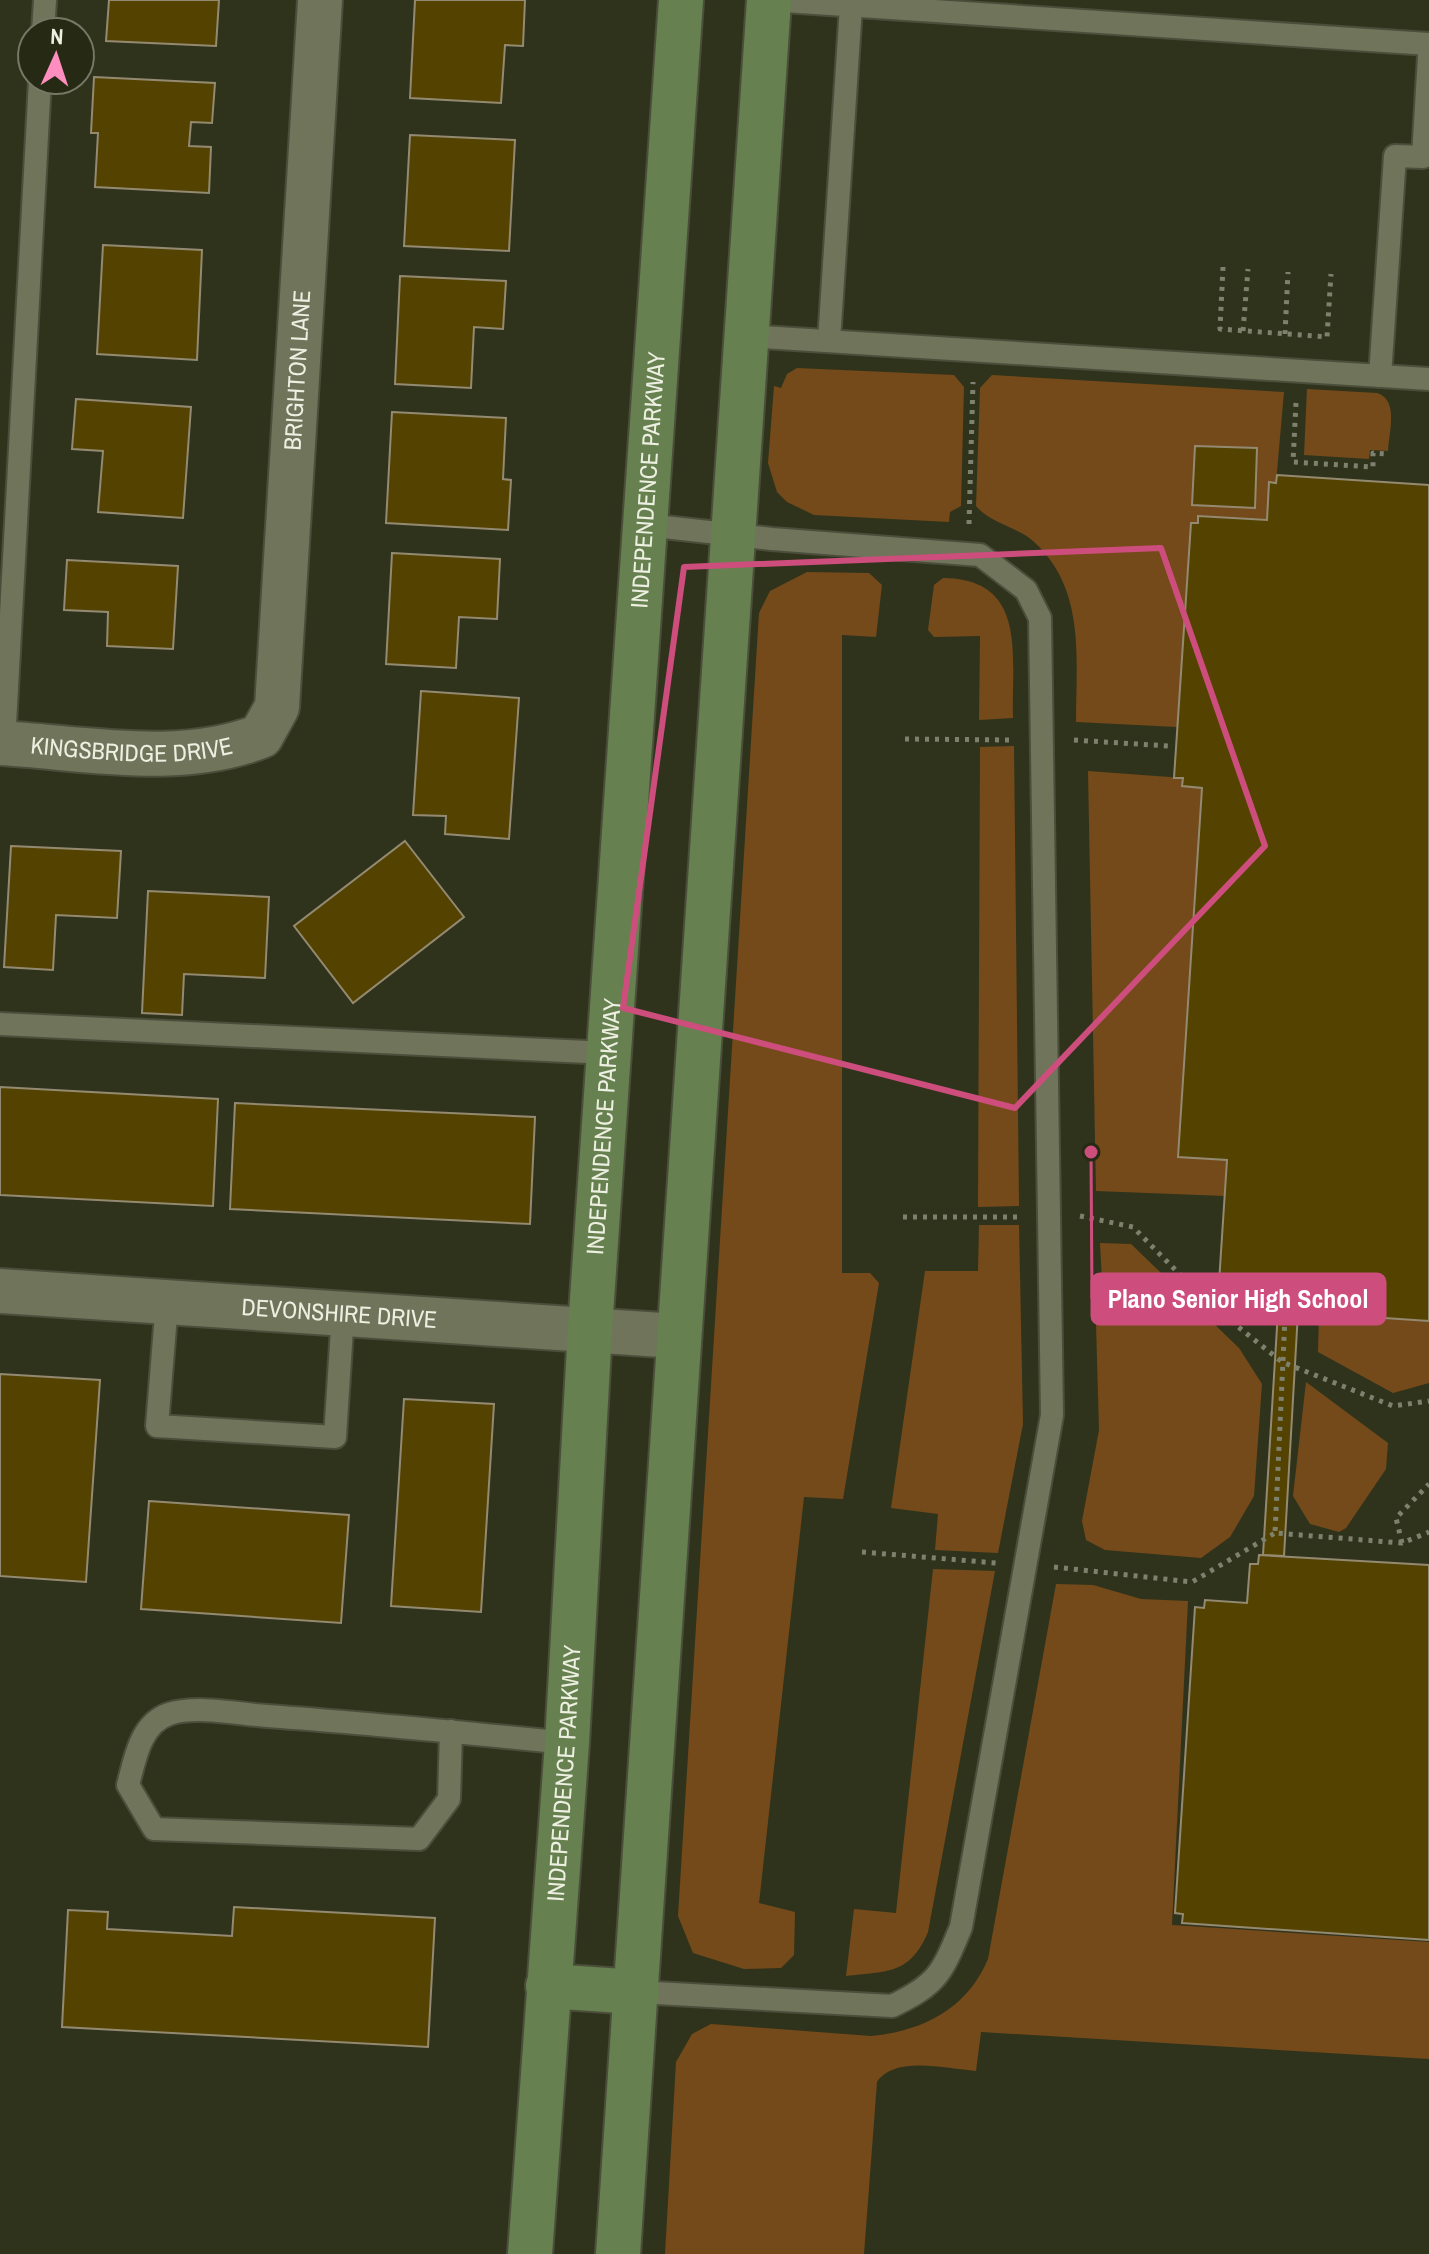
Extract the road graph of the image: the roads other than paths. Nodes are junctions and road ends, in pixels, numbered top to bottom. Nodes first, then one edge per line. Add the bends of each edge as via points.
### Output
1 (320, 0) edge
2 (681, 0) edge
3 (769, 0) edge
4 (851, 6) junction
5 (1429, 44) edge
6 (1429, 56) edge
7 (39, 96) edge
8 (746, 336) junction
9 (829, 341) junction
10 (1380, 376) junction
11 (1429, 379) edge
12 (10, 453) edge
13 (646, 525) junction
14 (733, 535) junction
15 (261, 736) joint
16 (2, 743) edge
17 (0, 1024) edge
18 (609, 1053) junction
19 (0, 1291) edge
20 (167, 1302) junction
21 (343, 1313) junction
22 (590, 1329) junction
23 (677, 1336) junction
24 (451, 1731) junction
25 (567, 1743) junction
26 (548, 1986) junction
27 (637, 1992) junction
28 (530, 2254) edge
29 (618, 2254) edge

1 - 15 street, BRIGHTON LANE via 280,677 277,707
2 - 13 main road, INDEPENDENCE PARKWAY
3 - 4 lane
3 - 8 main road
4 - 5 lane
4 - 9 lane
6 - 10 lane via 1423,157 1395,156
7 - 12 lane
8 - 9 lane
8 - 14 main road
9 - 10 lane
10 - 11 lane
12 - 16 lane
13 - 14 lane
13 - 18 main road, INDEPENDENCE PARKWAY
14 - 23 main road
14 - 27 lane via 980,555 1026,590 1040,618 1052,1415 961,1927 944,1966 925,1991 892,2006
15 - 16 street, KINGSBRIDGE DRIVE via 228,749 180,754
17 - 18 lane
18 - 22 main road, INDEPENDENCE PARKWAY
19 - 20 street, DEVONSHIRE DRIVE
20 - 21 street, DEVONSHIRE DRIVE
20 - 21 lane via 157,1426 335,1437
21 - 22 street, DEVONSHIRE DRIVE
22 - 23 street, DEVONSHIRE DRIVE
22 - 25 main road, INDEPENDENCE PARKWAY
23 - 27 main road
24 - 24 lane via 203,1712 168,1714 140,1738 128,1785 154,1829 419,1839 449,1799
24 - 25 lane
25 - 26 main road, INDEPENDENCE PARKWAY
26 - 27 main road
26 - 28 main road, INDEPENDENCE PARKWAY
27 - 29 main road

